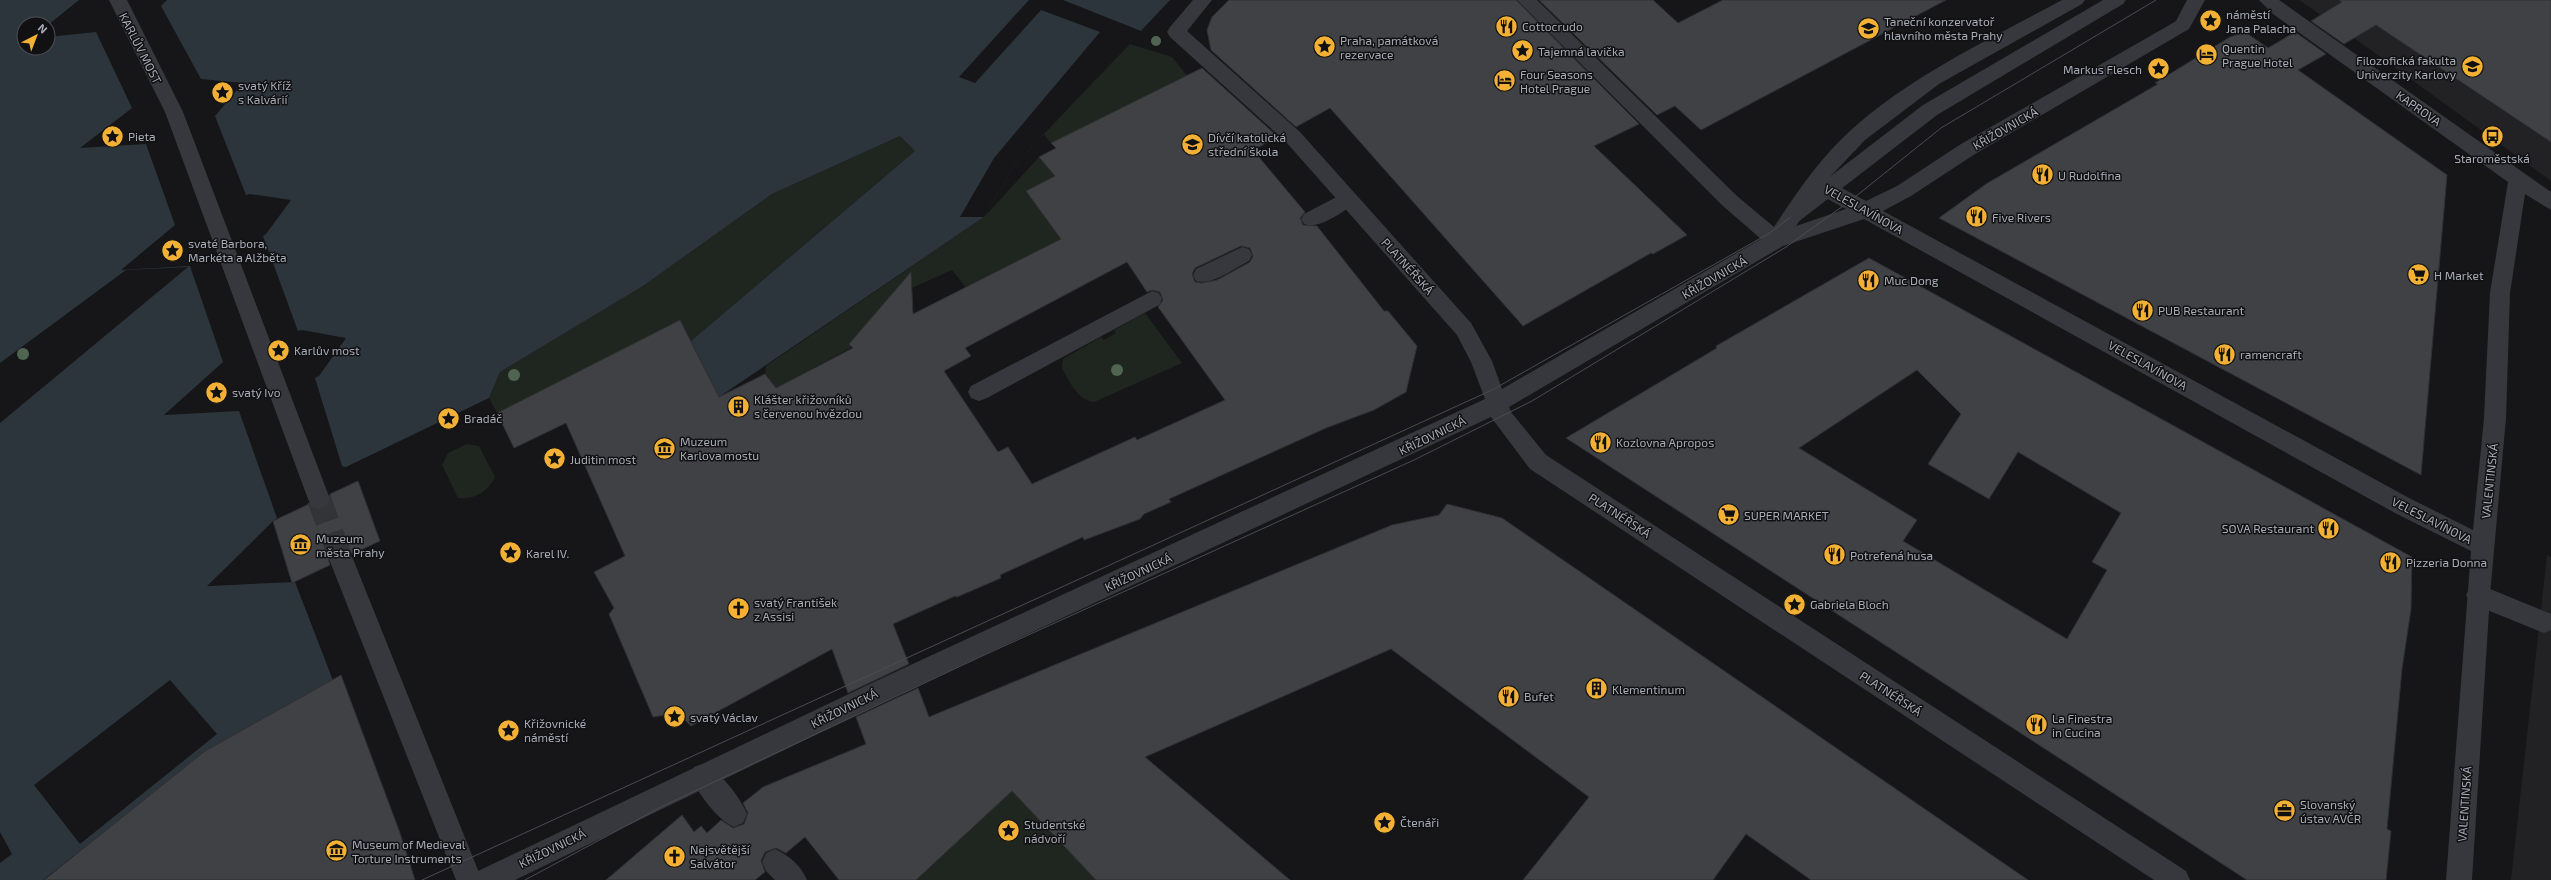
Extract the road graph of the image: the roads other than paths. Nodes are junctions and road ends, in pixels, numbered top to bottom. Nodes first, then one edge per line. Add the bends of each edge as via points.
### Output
1 (118, 0) edge
2 (1203, 0) edge
3 (1526, 0) edge
4 (2076, 0) edge
5 (2117, 0) edge
6 (2196, 0) edge
7 (2268, 0) edge
8 (2518, 178) junction
9 (1821, 186) junction
10 (1348, 199) junction
11 (2551, 202) edge
12 (1867, 210) junction
13 (1311, 219) dead end
14 (1776, 240) junction
15 (1242, 255) dead end
16 (1204, 275) dead end
17 (1152, 299) dead end
18 (979, 392) dead end
19 (1496, 404) junction
20 (319, 499) tunnel mouth
21 (2483, 546) junction
22 (342, 559) tunnel mouth
23 (2478, 595) junction
24 (2544, 622) dead end
25 (703, 776) junction
26 (734, 814) dead end
27 (775, 862) dead end
28 (469, 880) edge
29 (487, 880) edge
30 (794, 880) edge
31 (2177, 880) edge
32 (2459, 880) edge

1 - 20 street, KARLŮV MOST via 174,112
2 - 10 street, PLATNÉŘSKÁ via 1176,32 1293,137
3 - 14 street via 1730,201
4 - 9 street, KŘIŽOVNICKÁ via 1932,79 1858,135
5 - 9 street via 1930,110
6 - 12 street, KŘIŽOVNICKÁ via 2183,25 1968,149 1904,191
7 - 8 street, KAPROVA
8 - 11 street, KAPROVA
8 - 21 street, VALENTINSKÁ via 2500,293 2495,418
9 - 12 street, VELESLAVÍNOVA
9 - 14 street, KŘIŽOVNICKÁ via 1791,217
10 - 13 street
10 - 19 street, PLATNÉŘSKÁ via 1464,330 1481,361
12 - 14 street, KŘIŽOVNICKÁ
12 - 21 street, VELESLAVÍNOVA via 2396,502
14 - 19 street, KŘIŽOVNICKÁ
15 - 16 street
17 - 18 street
19 - 25 street, KŘIŽOVNICKÁ via 1392,455 885,689
19 - 31 street, PLATNÉŘSKÁ via 1502,417 1538,462
21 - 23 street, VALENTINSKÁ
22 - 28 street
23 - 24 street
23 - 32 street, VALENTINSKÁ
25 - 26 street
25 - 29 street, KŘIŽOVNICKÁ
27 - 30 street

